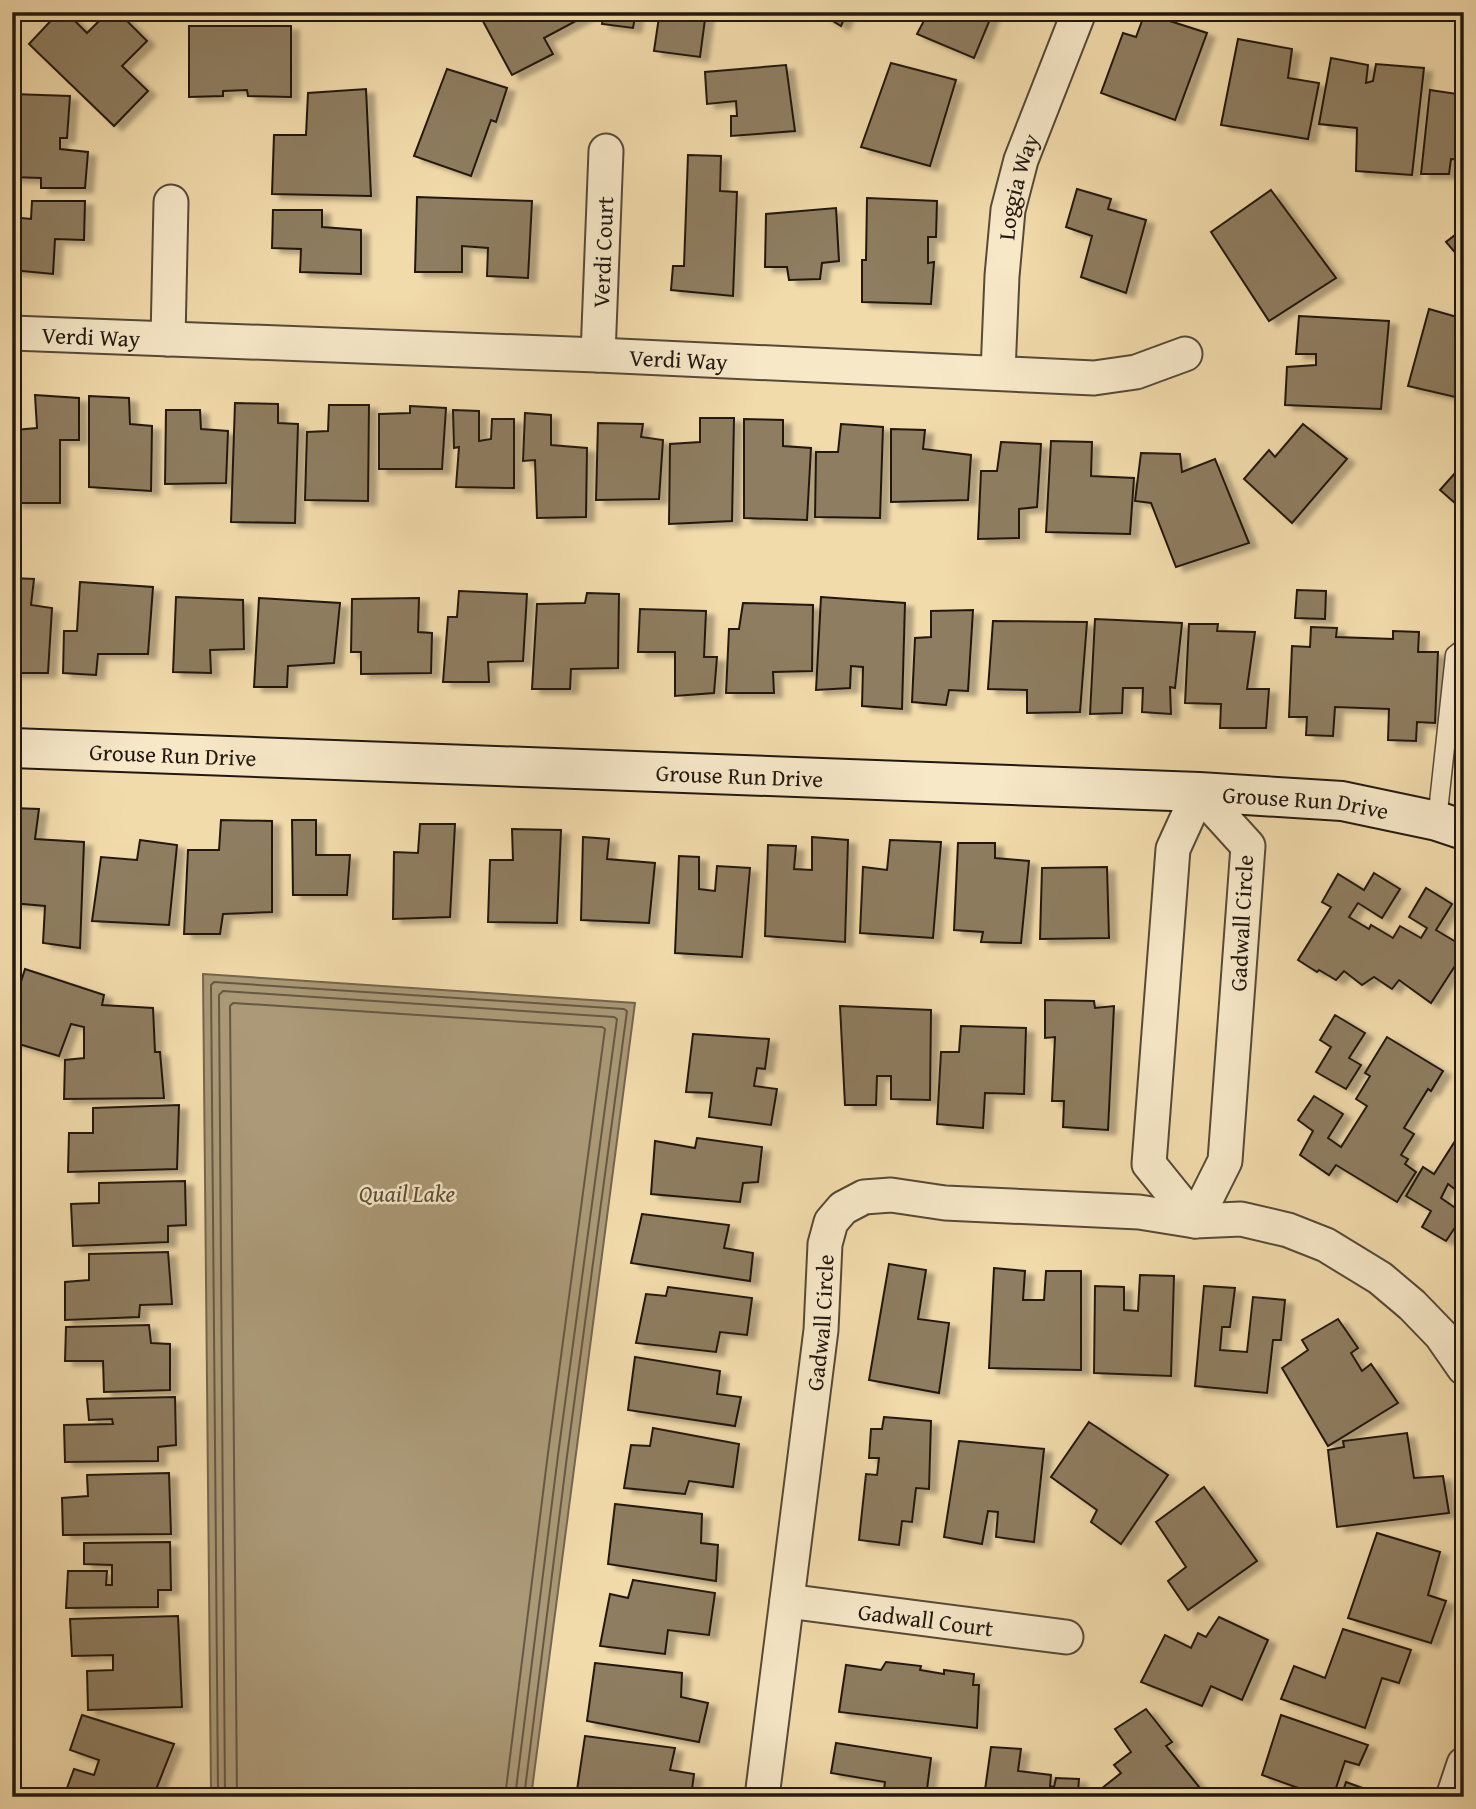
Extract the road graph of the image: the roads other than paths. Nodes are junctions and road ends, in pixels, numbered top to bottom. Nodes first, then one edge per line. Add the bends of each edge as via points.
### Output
1 (1079, 12) edge
2 (606, 151) dead end
3 (171, 202) dead end
4 (12, 333) edge
5 (168, 339) junction
6 (1185, 354) dead end
7 (598, 355) junction
8 (998, 372) junction
9 (1464, 648) edge
10 (12, 748) edge
11 (1199, 792) junction
12 (1450, 825) edge
13 (1195, 1221) junction
14 (1464, 1368) edge
15 (787, 1601) junction
16 (1066, 1637) dead end
17 (1464, 1764) edge
18 (762, 1797) edge
19 (1454, 1797) edge

1 - 8 street, Loggia Way via 1021,160 1008,210
2 - 7 street, Verdi Court
3 - 5 street, Verdi Way
4 - 5 street, Verdi Way
5 - 7 street, Verdi Way
6 - 8 street, Verdi Way via 1136,372 1094,378
7 - 8 street, Verdi Way
9 - 12 lane via 1455,655
10 - 11 street, Grouse Run Drive
11 - 12 street, Grouse Run Drive via 1342,801
11 - 13 street via 1172,849 1149,1164
11 - 13 street, Gadwall Circle via 1248,846 1225,1161
13 - 14 street, Gadwall Circle via 1241,1219 1326,1245 1380,1278 1412,1305
13 - 15 street, Gadwall Circle via 1139,1212 945,1203 891,1195 864,1197 844,1208 831,1222 825,1244 821,1330
15 - 16 street, Gadwall Court
15 - 18 street, Gadwall Circle
17 - 19 street

